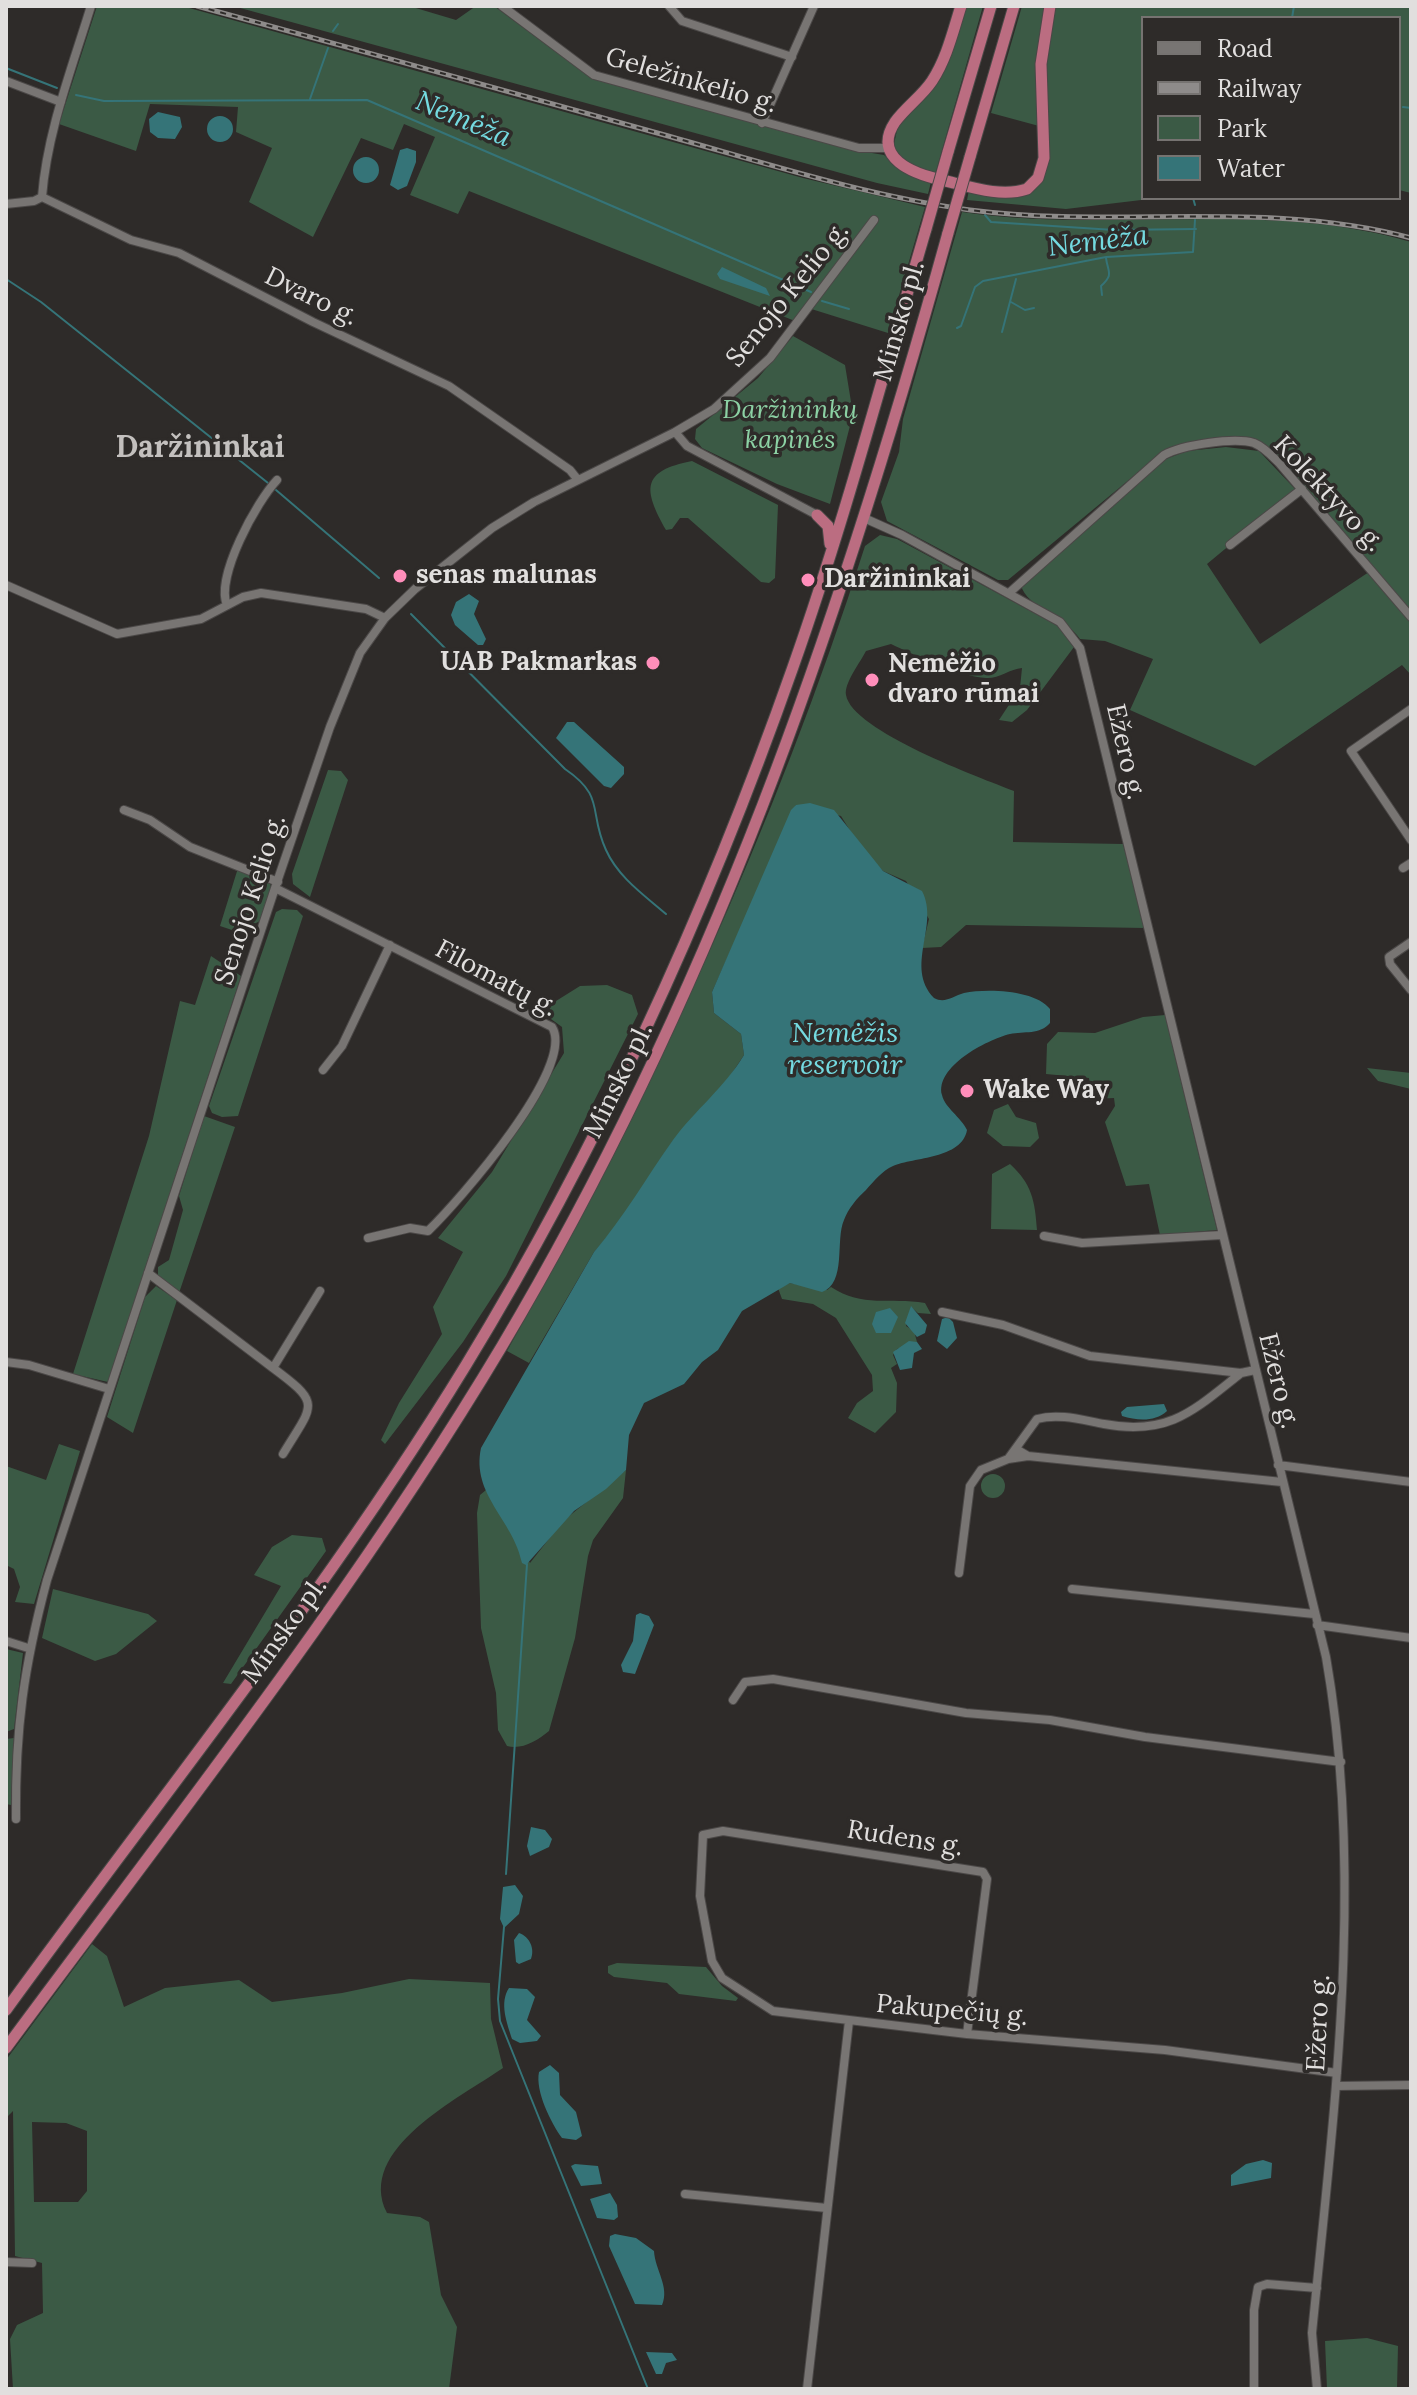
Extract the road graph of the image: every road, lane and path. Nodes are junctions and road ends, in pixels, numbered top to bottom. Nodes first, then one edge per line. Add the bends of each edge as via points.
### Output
1 (91, 6) edge
2 (502, 6) edge
3 (669, 6) edge
4 (814, 6) edge
5 (961, 6) edge
6 (991, 6) edge
7 (1014, 6) edge
8 (1050, 6) edge
9 (792, 57) junction
10 (6, 81) edge
11 (61, 102) junction
12 (762, 123) junction
13 (889, 148) junction
14 (42, 197) junction
15 (6, 204) edge
16 (874, 220) dead end
17 (675, 432) junction
18 (277, 480) dead end
19 (578, 480) junction
20 (1302, 489) junction
21 (847, 500) junction
22 (817, 515) junction
23 (864, 518) junction
24 (1230, 545) dead end
25 (831, 549) junction
26 (6, 585) edge
27 (1009, 593) junction
28 (227, 605) junction
29 (1411, 617) edge
30 (385, 618) junction
31 (1411, 709) edge
32 (124, 810) dead end
33 (1411, 840) edge
34 (276, 885) junction
35 (1411, 942) edge
36 (390, 945) junction
37 (1411, 990) edge
38 (323, 1070) dead end
39 (1222, 1235) junction
40 (1044, 1236) dead end
41 (368, 1238) dead end
42 (148, 1273) junction
43 (320, 1291) dead end
44 (942, 1312) dead end
45 (6, 1362) edge
46 (273, 1368) junction
47 (1255, 1370) junction
48 (1241, 1373) junction
49 (109, 1389) junction
50 (1016, 1449) junction
51 (283, 1454) dead end
52 (1028, 1456) junction
53 (1008, 1459) junction
54 (1278, 1465) junction
55 (1282, 1482) junction
56 (1411, 1482) edge
57 (959, 1573) dead end
58 (1072, 1589) dead end
59 (1314, 1614) junction
60 (1317, 1625) junction
61 (1411, 1638) edge
62 (6, 1641) edge
63 (28, 1648) junction
64 (733, 1700) dead end
65 (1341, 1762) junction
66 (16, 1819) dead end
67 (706, 1834) joint
68 (6, 2010) edge
69 (849, 2021) junction
70 (967, 2034) junction
71 (6, 2048) edge
72 (1337, 2073) junction
73 (1411, 2085) edge
74 (1336, 2086) junction
75 (685, 2194) dead end
76 (827, 2208) junction
77 (6, 2262) edge
78 (32, 2263) dead end
79 (1317, 2288) junction
80 (807, 2389) edge
81 (1254, 2389) edge
82 (1317, 2389) edge

1 - 11 street
2 - 12 street, Geležinkelio g. via 594,75
3 - 9 street via 682,21
4 - 9 street
5 - 13 highway via 940,67 893,125
6 - 21 highway, Minsko pl., bridge
7 - 23 highway, Minsko pl., bridge
8 - 13 highway via 1041,64 1044,158 1033,184 1019,192 1003,192 926,177 902,167
9 - 12 street
10 - 11 street
11 - 14 street
12 - 13 street, Geležinkelio g. via 859,148
14 - 15 street
14 - 19 street, Dvaro g. via 131,240 179,253 449,386
16 - 17 street, Senojo Kelio g. via 770,358 711,412
17 - 19 street, Senojo Kelio g.
17 - 22 street via 687,446
18 - 28 street via 229,569 223,592
19 - 30 street, Senojo Kelio g. via 492,528
20 - 24 street
20 - 27 street, Kolektyvo g. via 1252,443 1175,449
20 - 29 street, Kolektyvo g.
21 - 22 highway via 835,511
21 - 25 highway, Minsko pl.
22 - 25 highway via 828,526
23 - 27 street, Ežero g.
23 - 71 highway, Minsko pl. via 819,659 733,883 657,1055 540,1279 366,1558
25 - 68 highway, Minsko pl. via 762,753 668,981 513,1283 431,1420 331,1570
26 - 28 street via 117,634 201,619
27 - 39 street, Ežero g. via 1065,626 1080,648
28 - 30 street via 251,595 274,594 366,609
30 - 34 street, Senojo Kelio g. via 351,672
31 - 33 street via 1351,751
32 - 34 street, Filomatų g.
34 - 36 street, Filomatų g.
34 - 42 street, Senojo Kelio g.
35 - 37 street via 1389,957
36 - 38 street via 342,1046
36 - 41 street, Filomatų g. via 552,1027 557,1041 531,1102 453,1206 428,1231 410,1228
39 - 40 street via 1082,1243
39 - 47 street, Ežero g.
42 - 46 street
42 - 49 street, Senojo Kelio g.
43 - 46 street
44 - 48 street via 1003,1325 1098,1358
45 - 49 street
46 - 51 street via 309,1399 307,1413
47 - 48 street
47 - 54 street, Ežero g.
48 - 50 street via 1173,1423 1123,1427 1043,1417 1032,1423
49 - 63 street, Senojo Kelio g.
50 - 52 street
50 - 53 street
52 - 53 street
52 - 55 street
53 - 57 street via 981,1470 970,1486
54 - 55 street, Ežero g.
54 - 56 street
55 - 59 street, Ežero g.
58 - 59 street
59 - 60 street, Ežero g.
60 - 61 street
60 - 65 street, Ežero g.
62 - 63 street
63 - 66 street, Senojo Kelio g. via 17,1733
64 - 65 street via 745,1682 773,1679 966,1713
65 - 72 street, Ežero g. via 1343,1972
67 - 69 street, Pakupečių g. via 701,1907 712,1961 722,1978 773,2011
67 - 70 street, Rudens g. via 723,1831 983,1872 987,1879
69 - 70 street, Pakupečių g.
69 - 76 street
70 - 72 street, Pakupečių g. via 1165,2050
72 - 74 street, Ežero g.
73 - 74 street
74 - 79 street, Ežero g.
75 - 76 street
76 - 80 street
77 - 78 street
79 - 81 street via 1258,2287
79 - 82 street, Ežero g. via 1312,2353

